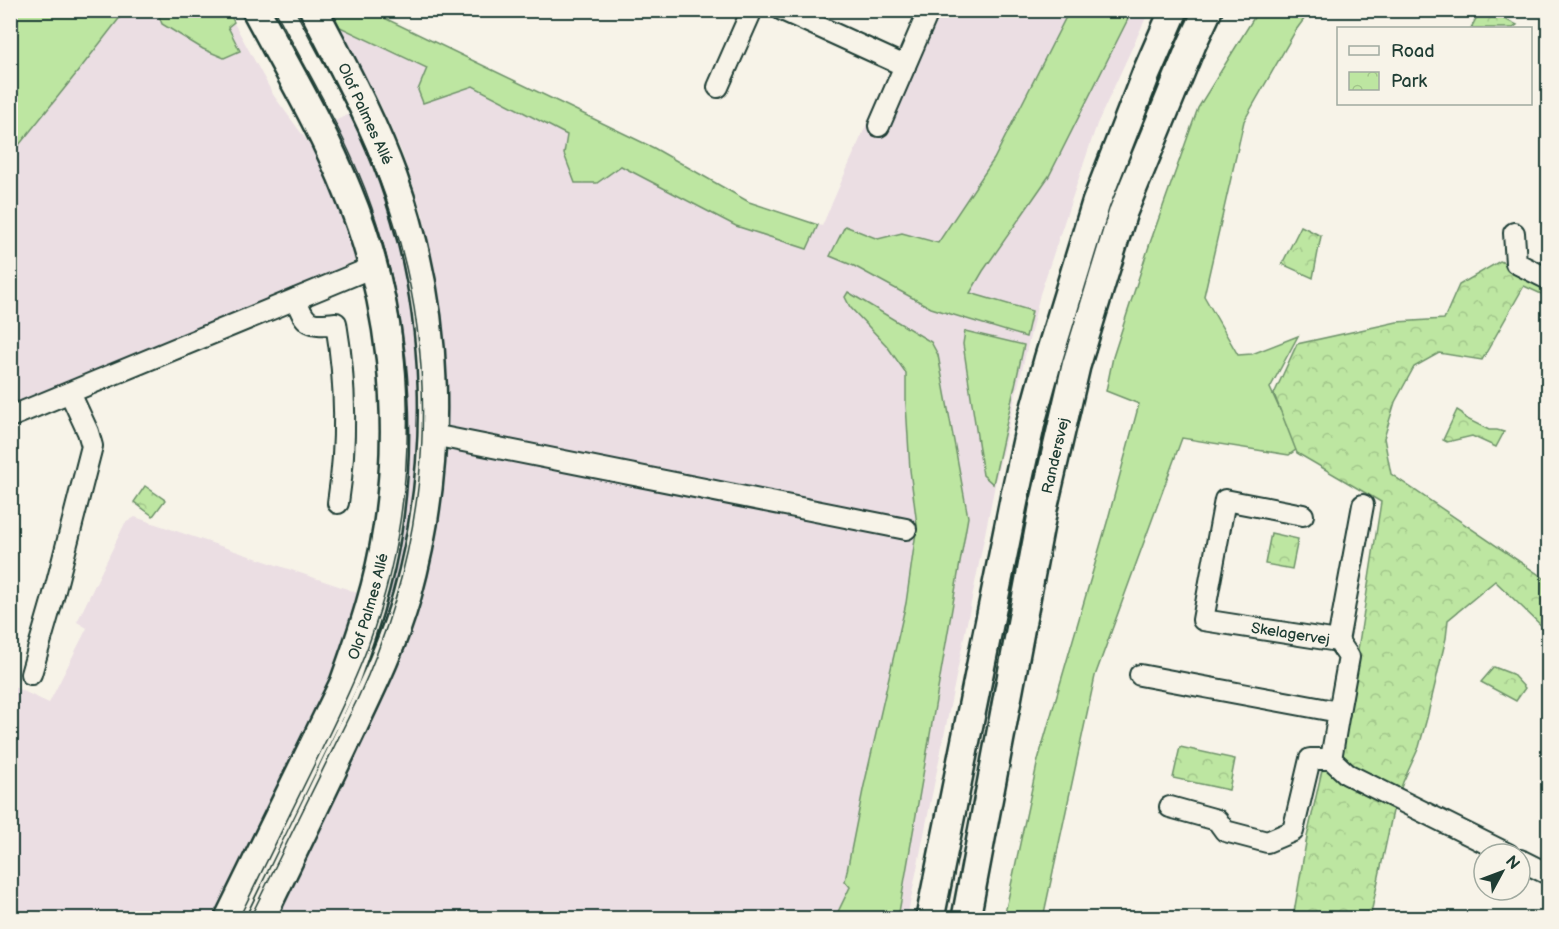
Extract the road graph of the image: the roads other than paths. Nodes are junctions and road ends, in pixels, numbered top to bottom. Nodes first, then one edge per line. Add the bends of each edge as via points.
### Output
1 (256, 10) edge
2 (314, 10) edge
3 (752, 10) edge
4 (782, 10) edge
5 (929, 10) edge
6 (1174, 10) edge
7 (1208, 10) edge
8 (904, 66) junction
9 (718, 87) dead end
10 (879, 126) dead end
11 (1514, 233) dead end
12 (373, 267) junction
13 (1548, 279) edge
14 (296, 299) junction
15 (70, 393) junction
16 (10, 417) edge
17 (433, 435) junction
18 (338, 502) dead end
19 (1363, 505) dead end
20 (1303, 515) dead end
21 (906, 529) dead end
22 (1338, 641) junction
23 (31, 674) dead end
24 (1140, 675) dead end
25 (1338, 712) junction
26 (1331, 759) junction
27 (1170, 807) dead end
28 (1484, 842) edge
29 (1532, 866) edge
30 (1548, 873) edge
31 (229, 918) edge
32 (261, 918) edge
33 (930, 918) edge
34 (966, 918) edge

1 - 12 street, Olof Palmes Allé via 328,146
2 - 17 street, Olof Palmes Allé via 372,124 412,238 430,343
3 - 9 street
4 - 8 street
5 - 8 street
6 - 33 street, Randersvej via 1096,203 1031,422
7 - 34 street, Randersvej via 1123,212 1076,366 1043,509
8 - 10 street
11 - 13 street via 1516,263
12 - 14 street
12 - 31 street, Olof Palmes Allé via 389,347 395,429 387,530 375,587 344,683
14 - 15 street
14 - 18 street via 309,322 336,323 344,387 343,473
15 - 16 street
15 - 23 street via 92,446
17 - 21 street
17 - 32 street, Olof Palmes Allé via 421,538 387,652
19 - 22 street
20 - 22 street, Skelagervej via 1225,500 1203,620
22 - 25 street, Skelagervej via 1349,657
24 - 25 street
25 - 26 street, Skelagervej
26 - 27 street via 1310,759 1293,831 1267,842 1226,831 1217,820
26 - 28 street via 1347,774
29 - 30 street

